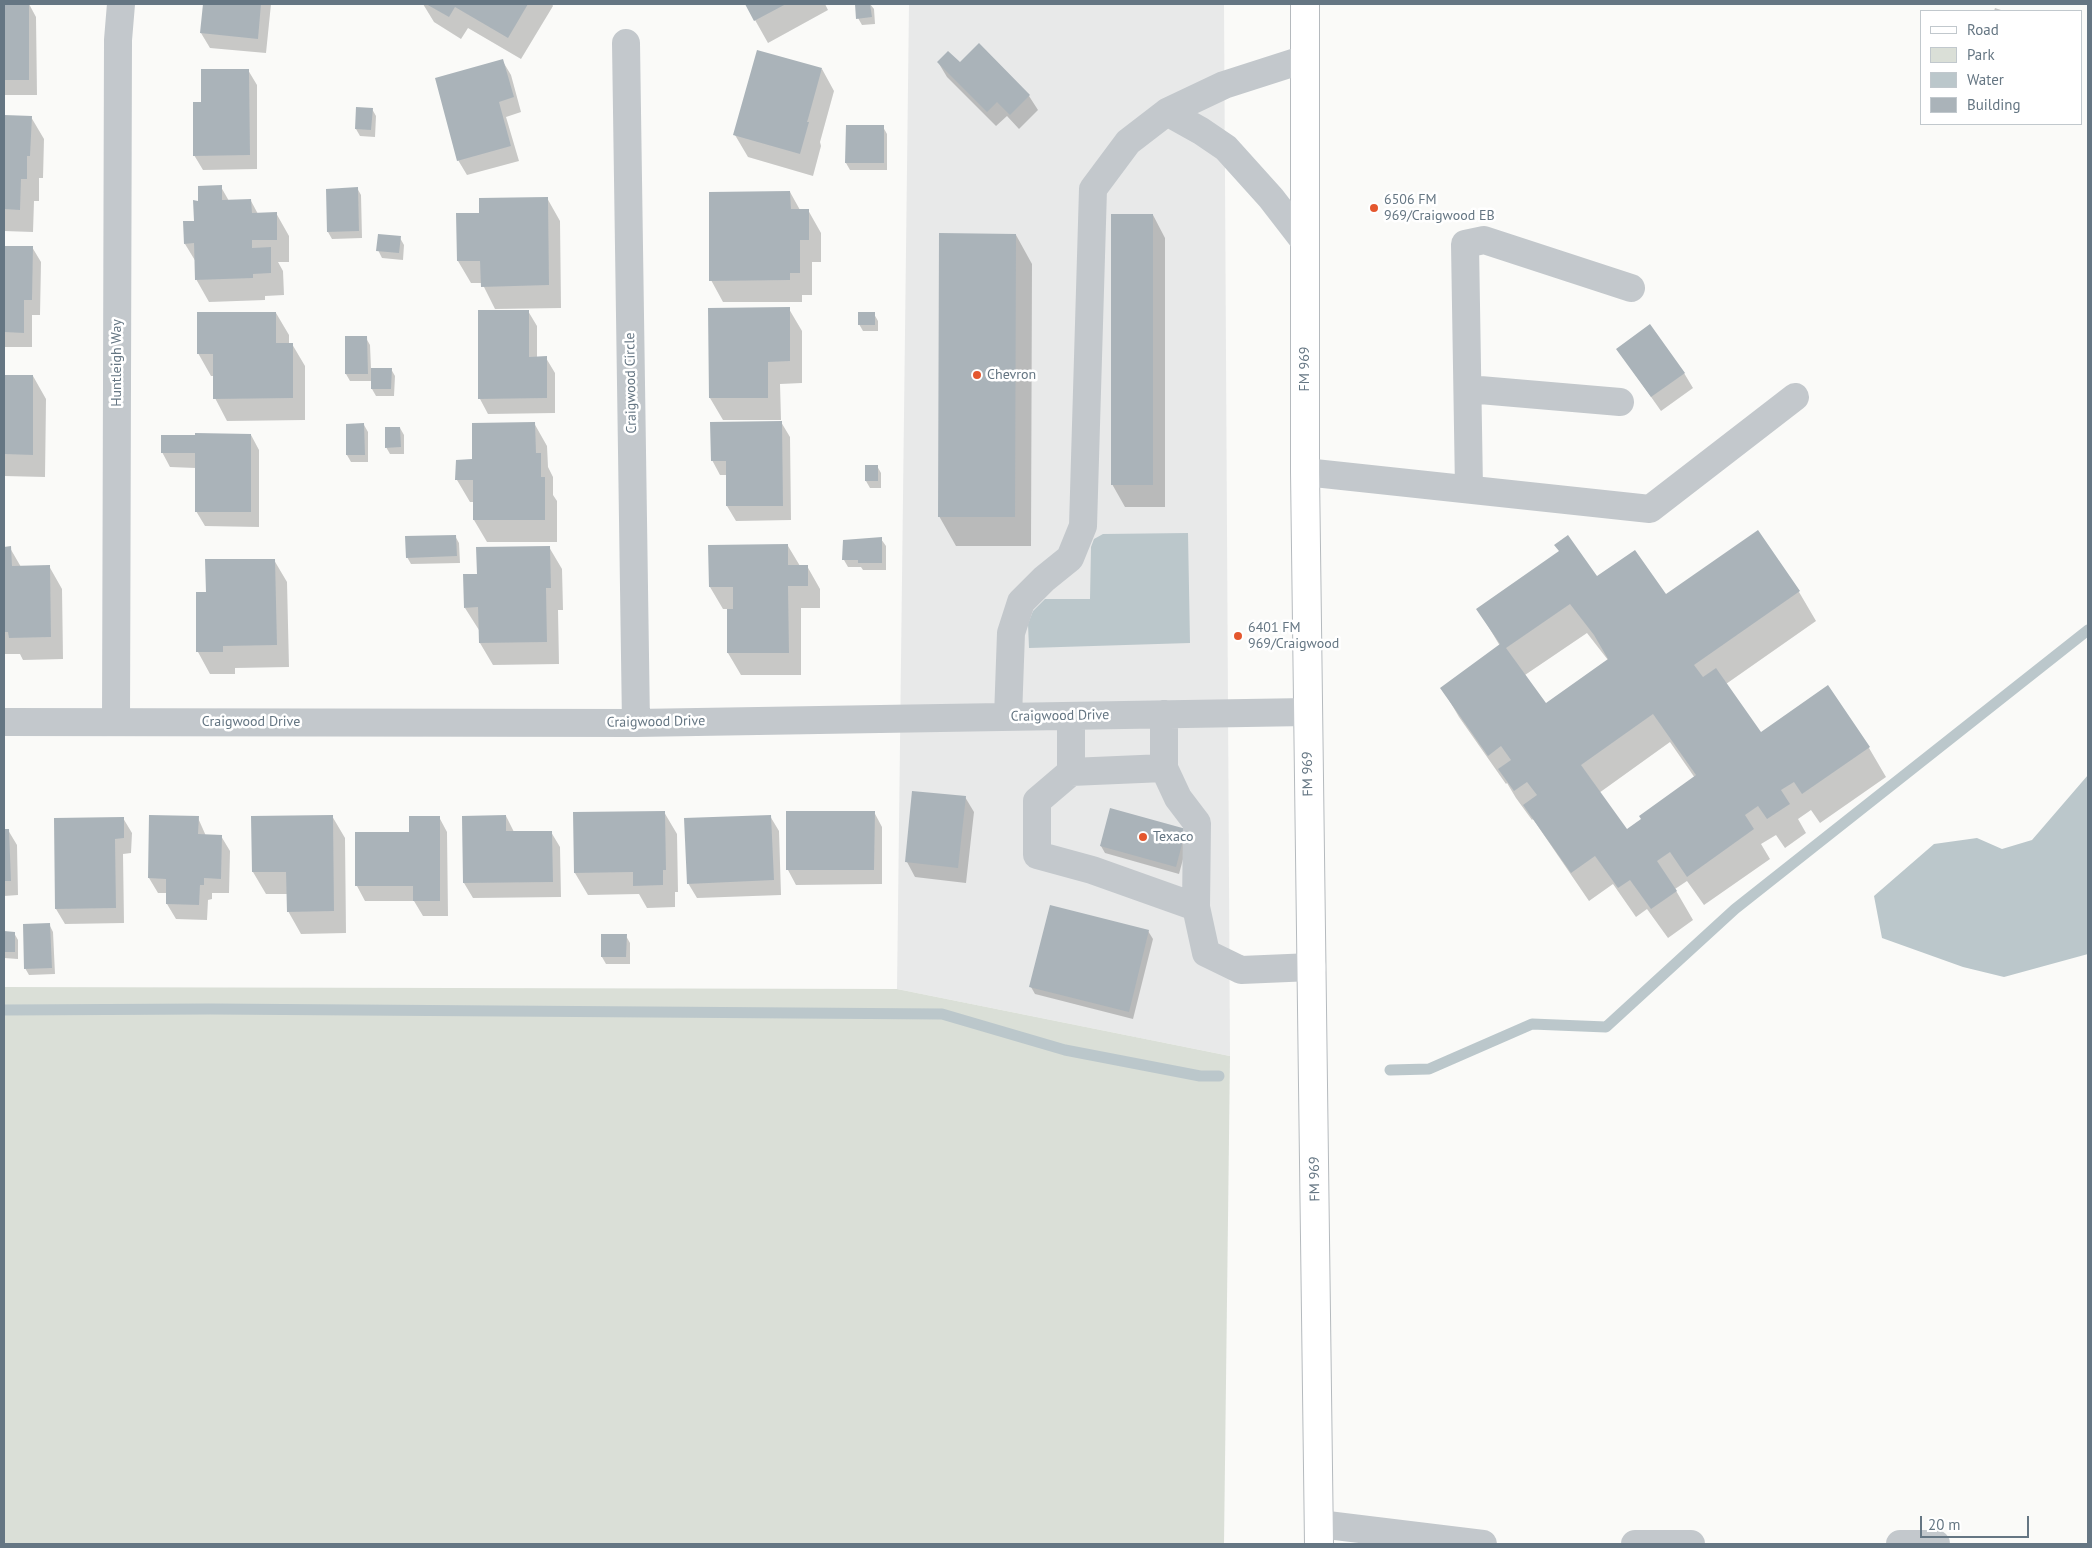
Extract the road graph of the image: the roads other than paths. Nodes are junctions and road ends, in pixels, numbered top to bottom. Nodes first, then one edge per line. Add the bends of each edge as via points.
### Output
1 (121, 4) edge
2 (1305, 4) edge
3 (626, 43) dead end
4 (1305, 59) junction
5 (1167, 112) junction
6 (1305, 242) junction
7 (1631, 288) dead end
8 (1468, 389) junction
9 (1795, 397) dead end
10 (1620, 402) dead end
11 (1305, 472) junction
12 (1469, 489) junction
13 (1307, 712) junction
14 (1164, 714) junction
15 (1071, 716) junction
16 (1008, 717) junction
17 (4, 722) edge
18 (116, 722) junction
19 (636, 723) junction
20 (1164, 768) junction
21 (1071, 772) junction
22 (1196, 908) junction
23 (1312, 966) junction
24 (1319, 1534) edge
25 (1483, 1544) edge
26 (1635, 1544) edge
27 (1691, 1544) edge
28 (1900, 1544) edge
29 (1936, 1544) edge

1 - 18 street, Huntleigh Way via 118,40
2 - 4 main road, FM 969 / FM 969
3 - 19 street, Craigwood Circle
4 - 5 street via 1224,86
4 - 6 main road, FM 969 / FM 969
5 - 6 street via 1226,148
5 - 16 street via 1128,142 1093,189 1083,526 1070,558 1021,602 1011,633
6 - 11 main road, FM 969 / FM 969
7 - 8 street via 1484,240 1465,244
8 - 10 street
8 - 12 street
9 - 12 street via 1650,509
11 - 12 street
11 - 13 main road, FM 969 / FM 969
13 - 14 street, Craigwood Drive
13 - 23 main road, FM 969 / FM 969
14 - 15 street, Craigwood Drive
14 - 20 street
15 - 16 street, Craigwood Drive
15 - 21 street
16 - 19 street, Craigwood Drive
17 - 18 street, Craigwood Drive
18 - 19 street, Craigwood Drive
20 - 21 street
20 - 22 street via 1178,798 1197,823
21 - 22 street via 1037,801 1037,855 1092,870
22 - 23 street via 1206,953 1241,970
23 - 24 main road, FM 969 / FM 969
24 - 25 street
26 - 27 street
28 - 29 street

